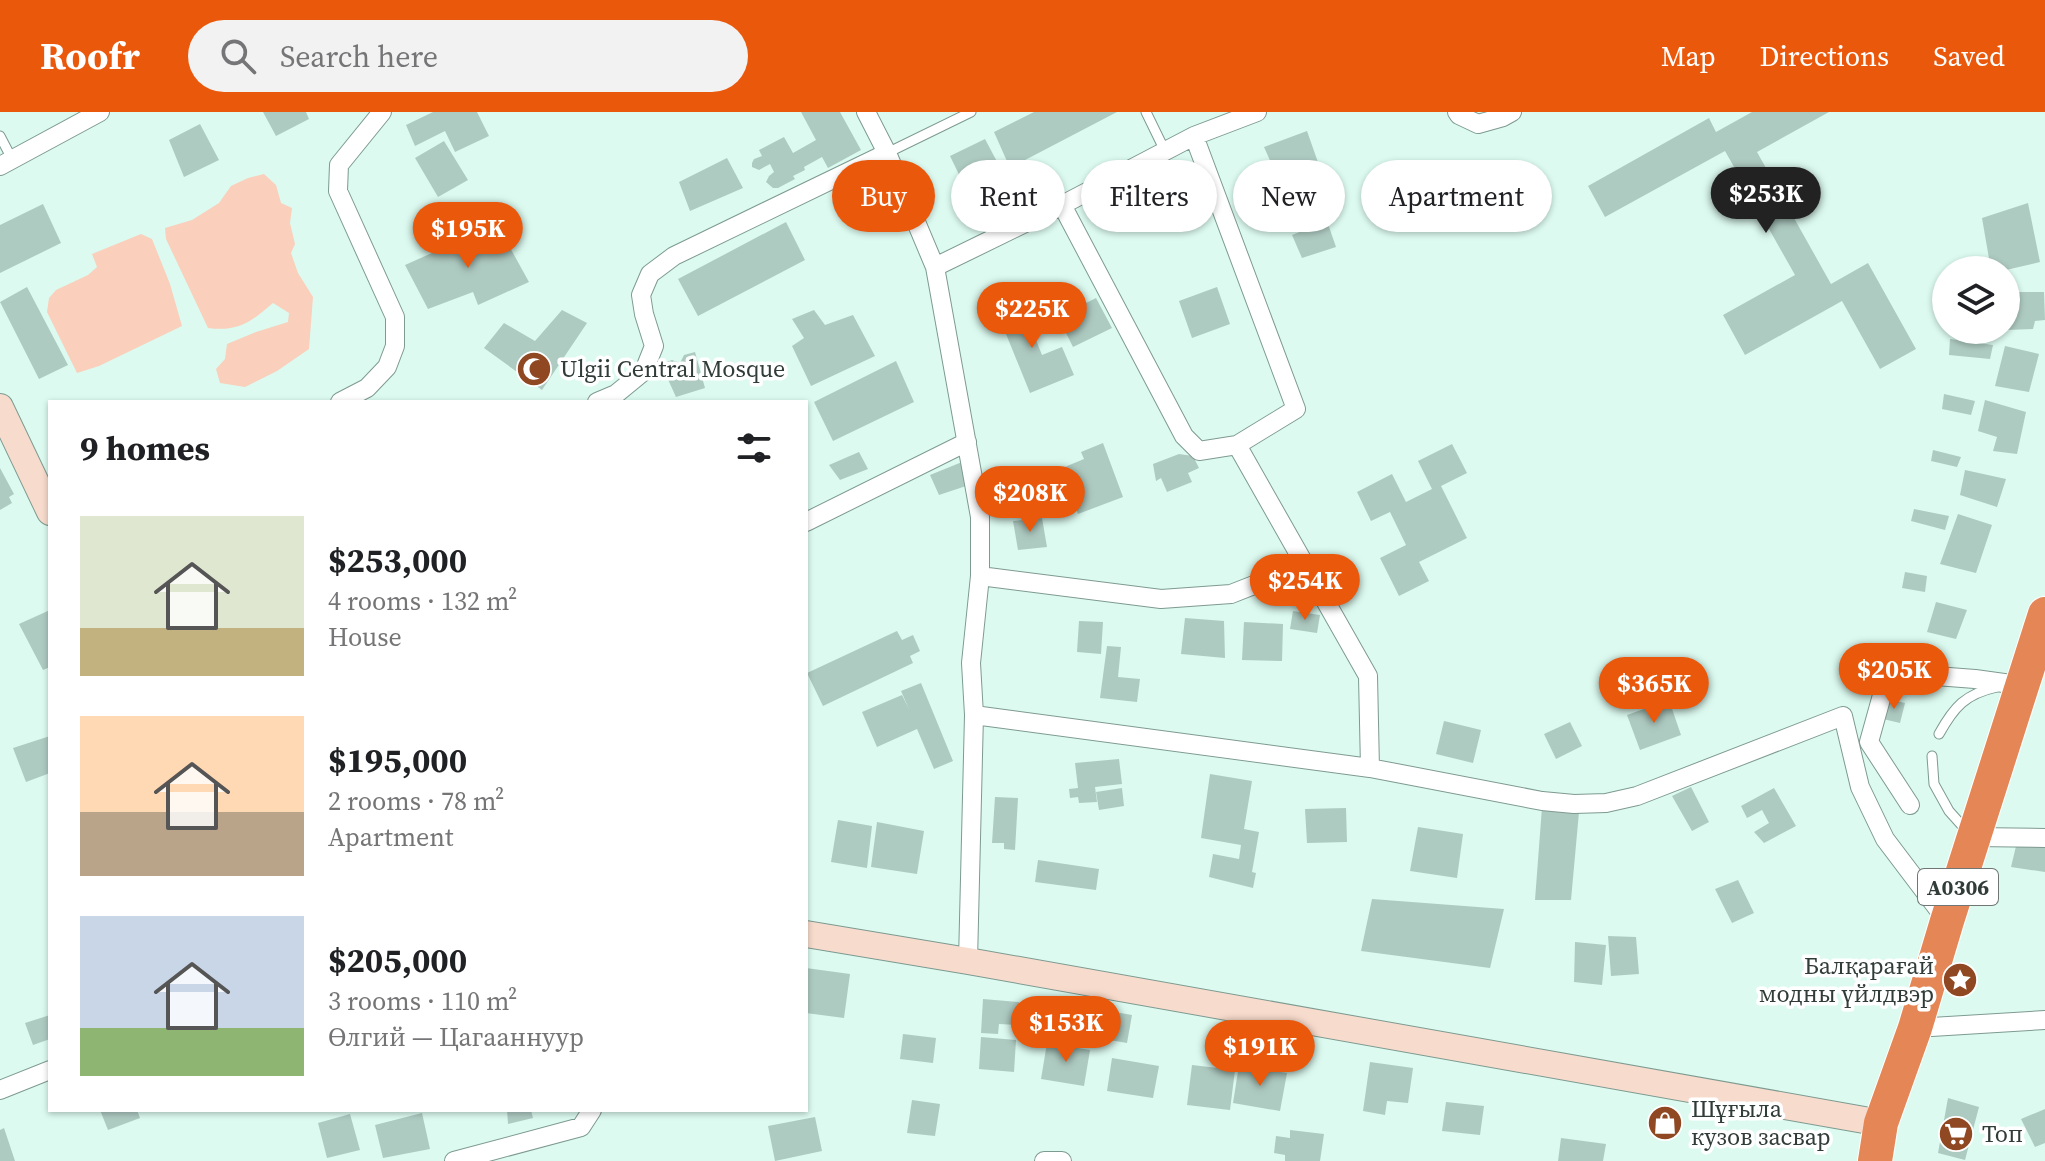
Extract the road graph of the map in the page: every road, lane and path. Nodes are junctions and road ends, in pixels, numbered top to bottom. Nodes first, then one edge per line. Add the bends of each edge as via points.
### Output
1 (100, 112) edge
2 (382, 112) edge
3 (866, 112) edge
4 (971, 112) edge
5 (1146, 112) edge
6 (1457, 112) edge
7 (1512, 112) edge
8 (1250, 113) edge
9 (0, 136) edge
10 (1194, 136) junction
11 (1165, 151) junction
12 (887, 153) junction
13 (6, 163) edge
14 (1065, 203) edge
15 (1065, 211) edge
16 (1007, 232) edge
17 (935, 267) junction
18 (344, 400) edge
19 (602, 400) edge
20 (0, 407) edge
21 (967, 442) junction
22 (1237, 445) junction
23 (48, 508) edge
24 (808, 521) edge
25 (1305, 565) junction
26 (980, 576) junction
27 (2045, 614) edge
28 (2017, 683) junction
29 (974, 715) junction
30 (1939, 734) dead end
31 (1932, 756) dead end
32 (1370, 768) junction
33 (1910, 805) dead end
34 (1974, 837) junction
35 (2045, 838) edge
36 (1947, 921) junction
37 (808, 934) edge
38 (968, 961) junction
39 (2045, 1020) edge
40 (1915, 1028) junction
41 (48, 1071) edge
42 (0, 1090) edge
43 (591, 1112) edge
44 (1881, 1123) junction
45 (454, 1161) edge
46 (1044, 1161) edge
47 (1062, 1161) edge
48 (1875, 1161) edge

1 - 13 street
2 - 18 street via 339,165 338,191 395,317 395,346 387,367 367,388
3 - 12 street
4 - 12 lane
5 - 11 lane
6 - 7 street via 1478,124
8 - 10 street
9 - 13 lane
10 - 11 street
10 - 22 street via 1296,409
11 - 14 street
12 - 17 street
12 - 19 street via 674,256 650,274 641,295 654,346 644,371
15 - 22 street via 1184,436 1199,451
16 - 17 street
17 - 21 street
20 - 23 street
21 - 24 street
21 - 26 street via 980,517
22 - 25 street
25 - 26 street via 1231,594 1161,599
25 - 32 street via 1368,676
26 - 29 street via 971,663
27 - 28 highway, A0306
28 - 30 lane via 1979,691 1954,708
28 - 33 street via 1923,675 1884,688 1869,742
28 - 34 highway, A0306
29 - 32 street
29 - 38 street
31 - 34 lane via 1934,784 1949,811
32 - 36 street via 1542,801 1606,803 1637,796 1843,716 1860,787 1885,839
34 - 35 street
34 - 36 highway, A0306
36 - 40 highway, A0306
37 - 38 street
38 - 44 street
39 - 40 street
40 - 44 highway, A0306
41 - 42 street
43 - 45 street via 581,1127
44 - 48 highway, A0306
46 - 47 street

